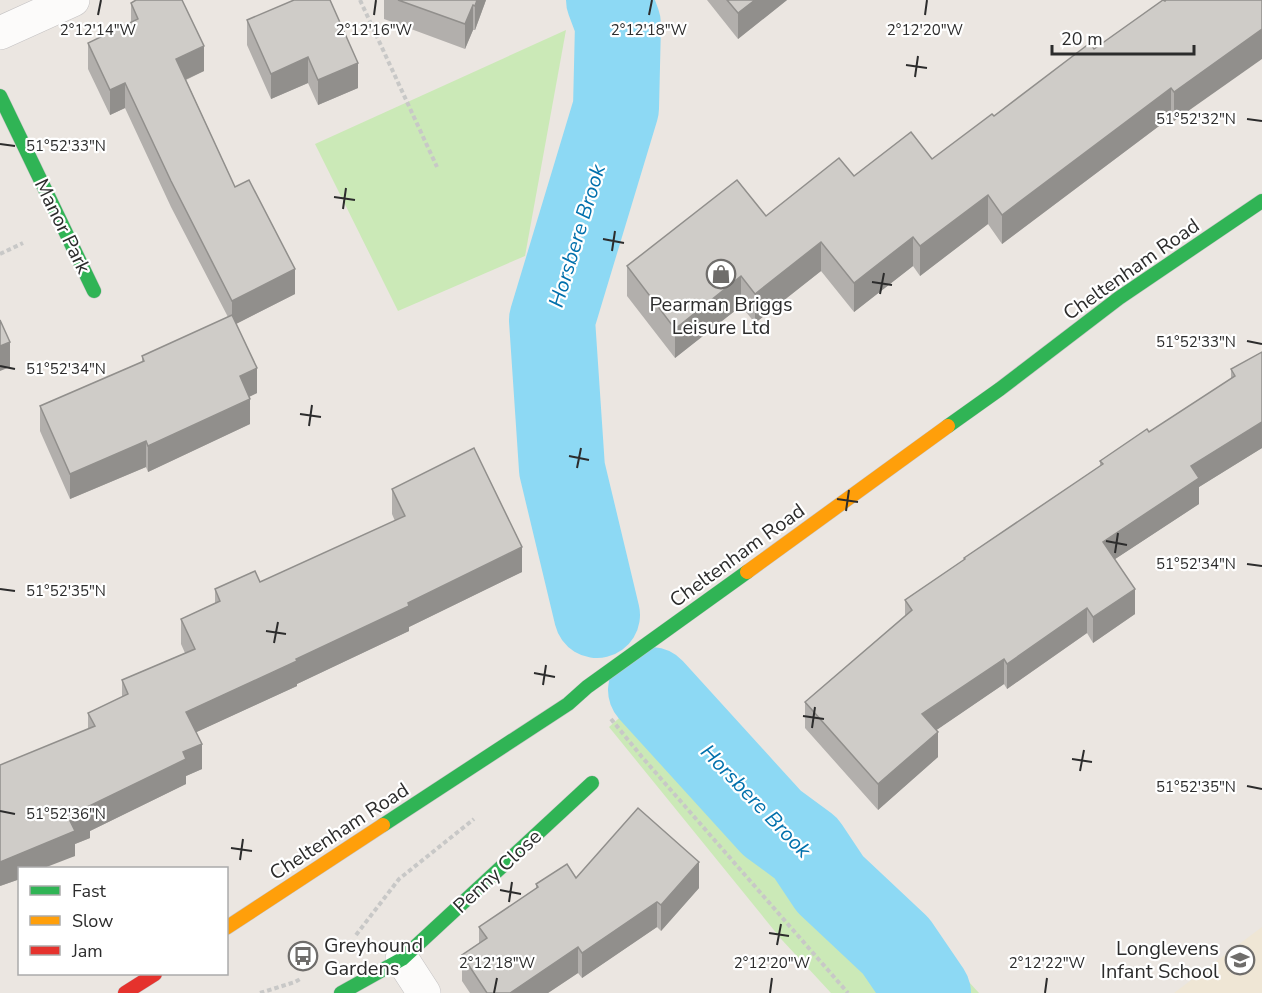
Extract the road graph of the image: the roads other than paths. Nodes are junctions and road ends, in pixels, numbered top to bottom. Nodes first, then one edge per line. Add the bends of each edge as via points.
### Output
1 (73, 0) edge
2 (0, 33) edge
3 (0, 96) edge
4 (1262, 201) edge
5 (94, 291) dead end
6 (591, 783) dead end
7 (228, 927) edge
8 (402, 959) junction
9 (153, 975) edge
10 (125, 993) edge
11 (341, 993) edge
12 (424, 993) edge

1 - 2 street
3 - 5 main road, Manor Park
4 - 7 main road, Cheltenham Road via 1119,298 568,704
6 - 8 main road, Penny Close
8 - 11 main road, Penny Close
8 - 12 street
9 - 10 main road

